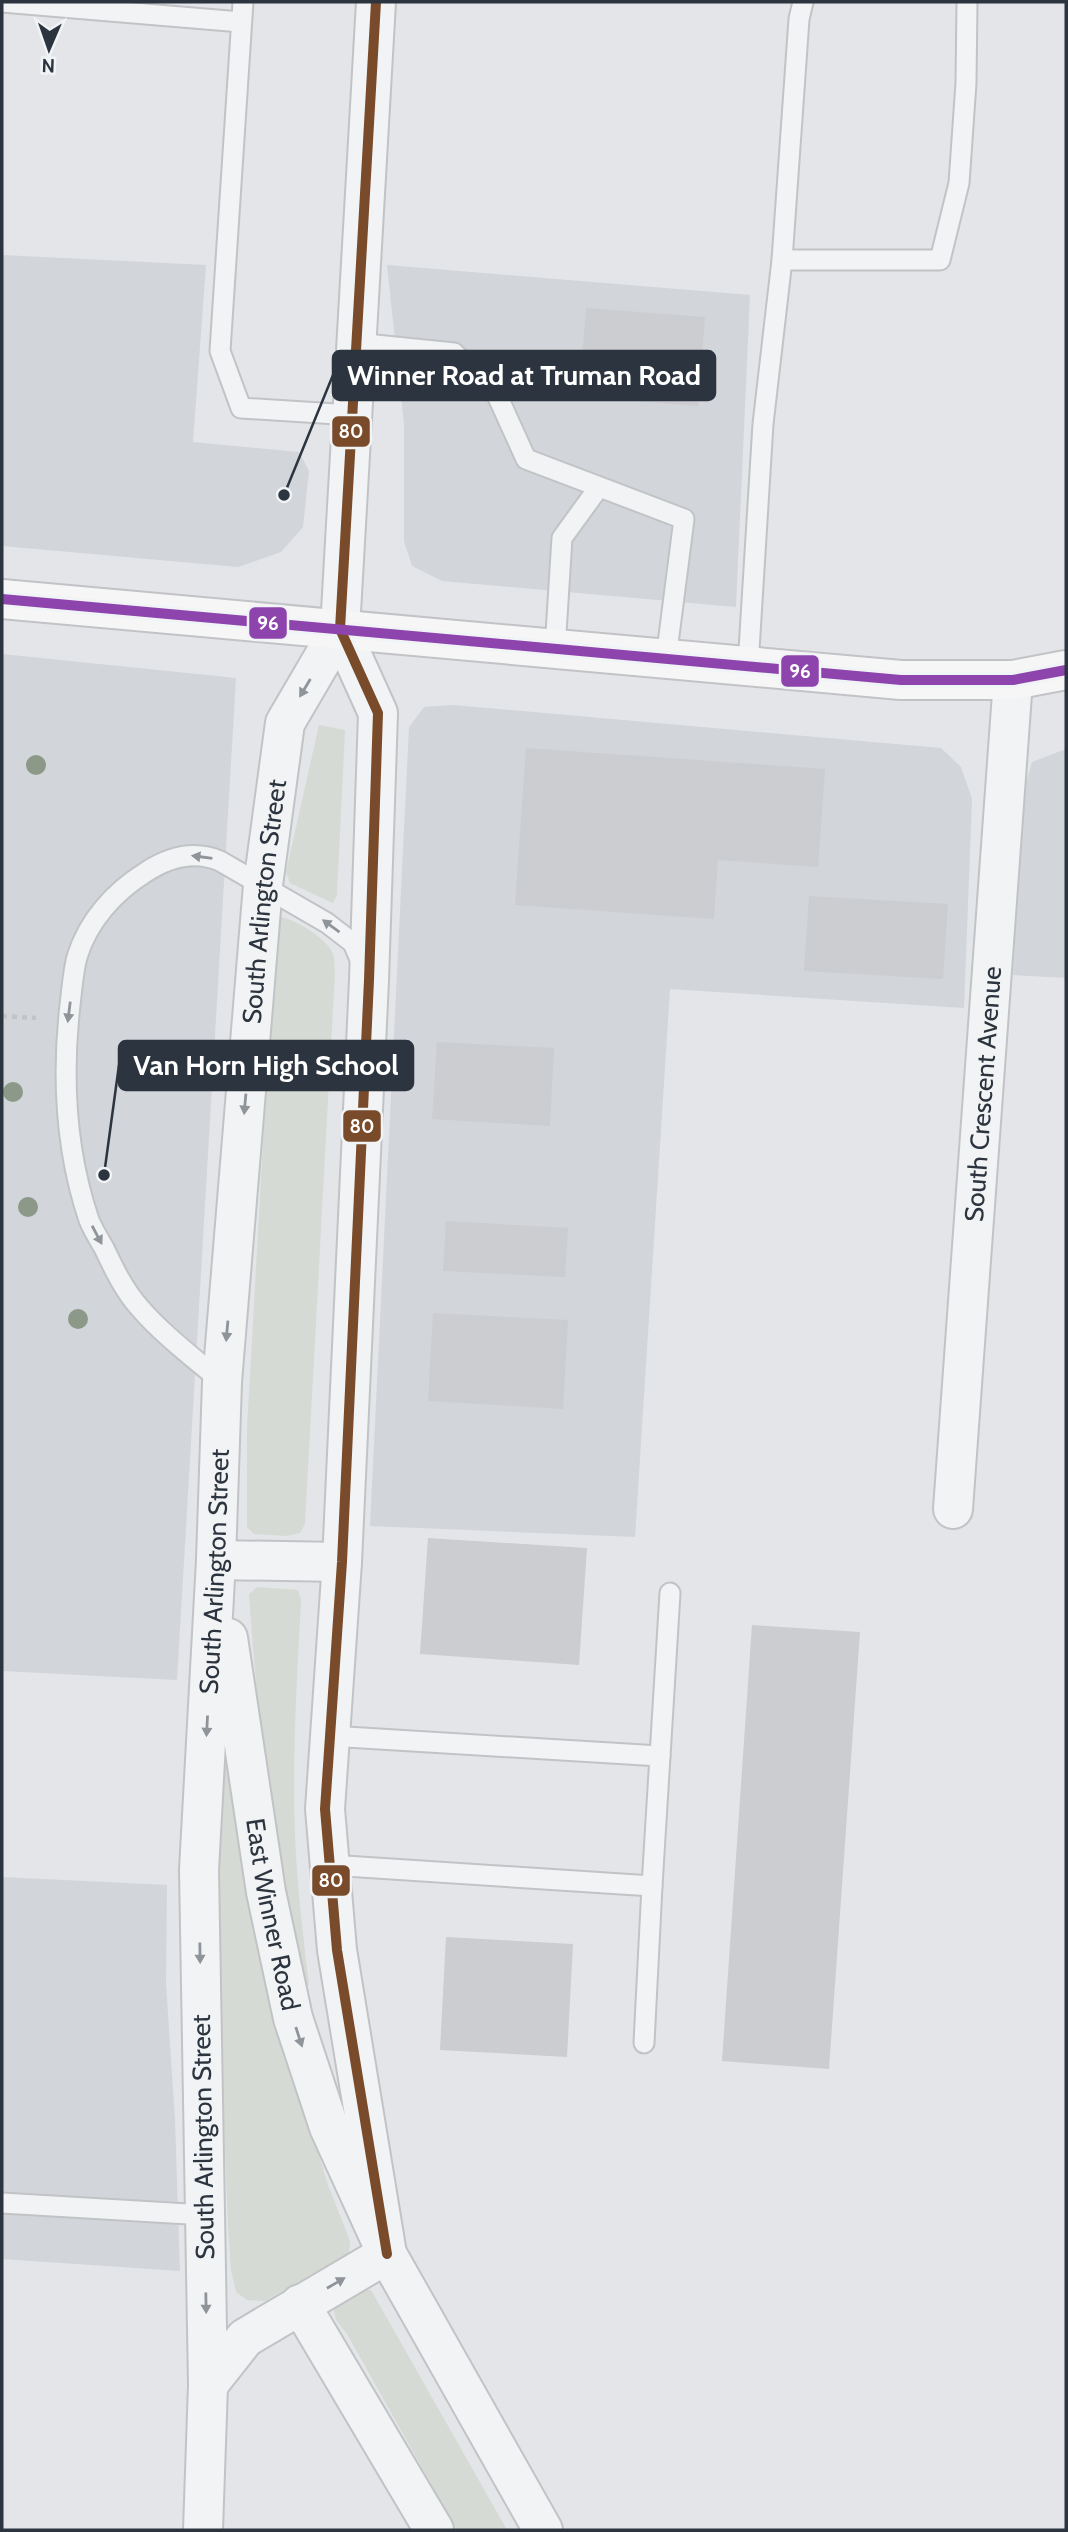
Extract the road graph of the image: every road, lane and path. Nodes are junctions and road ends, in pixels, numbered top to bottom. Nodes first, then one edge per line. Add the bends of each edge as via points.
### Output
1 (2, 2) edge
2 (243, 2) edge
3 (376, 2) edge
4 (803, 2) edge
5 (967, 2) edge
6 (241, 22) junction
7 (782, 260) junction
8 (356, 343) junction
9 (352, 415) junction
10 (599, 487) junction
11 (2, 599) edge
12 (340, 629) junction
13 (555, 649) junction
14 (666, 659) junction
15 (748, 666) junction
16 (1066, 670) edge
17 (1013, 680) junction
18 (263, 885) junction
19 (369, 980) junction
20 (2, 1016) edge
21 (40, 1018) dead end
22 (222, 1382) junction
23 (953, 1509) dead end
24 (216, 1560) junction
25 (342, 1562) junction
26 (670, 1593) dead end
27 (330, 1736) junction
28 (660, 1756) junction
29 (330, 1865) junction
30 (652, 1885) junction
31 (644, 2043) dead end
32 (2, 2203) edge
33 (205, 2215) junction
34 (387, 2254) junction
35 (300, 2304) junction
36 (208, 2385) junction
37 (203, 2530) edge
38 (434, 2530) edge
39 (543, 2530) edge

1 - 6 lane
2 - 6 lane
3 - 8 street, East Winner Road
4 - 7 lane
5 - 7 lane via 959,183 940,260
6 - 9 lane via 220,351 241,408
7 - 15 lane via 763,424
8 - 9 street, East Winner Road
8 - 10 lane via 454,353 497,395 526,459
9 - 12 street, East Winner Road
10 - 13 lane via 562,538
10 - 14 lane via 684,519
11 - 12 main road
12 - 13 main road
12 -> 18 street, South Arlington Street via 285,723
12 - 19 street, East Winner Road via 378,713
13 - 14 main road
14 - 15 main road
15 - 17 main road via 901,680
16 - 17 main road
17 - 23 street, South Crescent Avenue
19 -> 18 lane via 353,943
18 -> 22 street, South Arlington Street
18 -> 22 lane via 207,855 175,858 130,882 96,920 78,957 68,1025 66,1095 71,1145 90,1222 117,1276 138,1305
19 - 25 street, East Winner Road
20 - 21 path
22 - 24 street, South Arlington Street
24 - 25 street
24 -> 33 street, South Arlington Street via 199,1870
24 -> 34 street, East Winner Road via 266,1892 293,2018 329,2127
25 - 27 street, East Winner Road
26 - 28 lane
27 - 28 lane
27 - 29 street, East Winner Road via 325,1809
28 - 30 lane
29 - 30 lane
29 - 34 street, East Winner Road via 337,1950
30 - 31 lane
32 - 33 lane
33 -> 36 street, South Arlington Street
35 -> 34 street
34 - 39 street, East Winner Road
35 - 36 street via 245,2338
35 - 38 street
36 - 37 street, South Arlington Street

